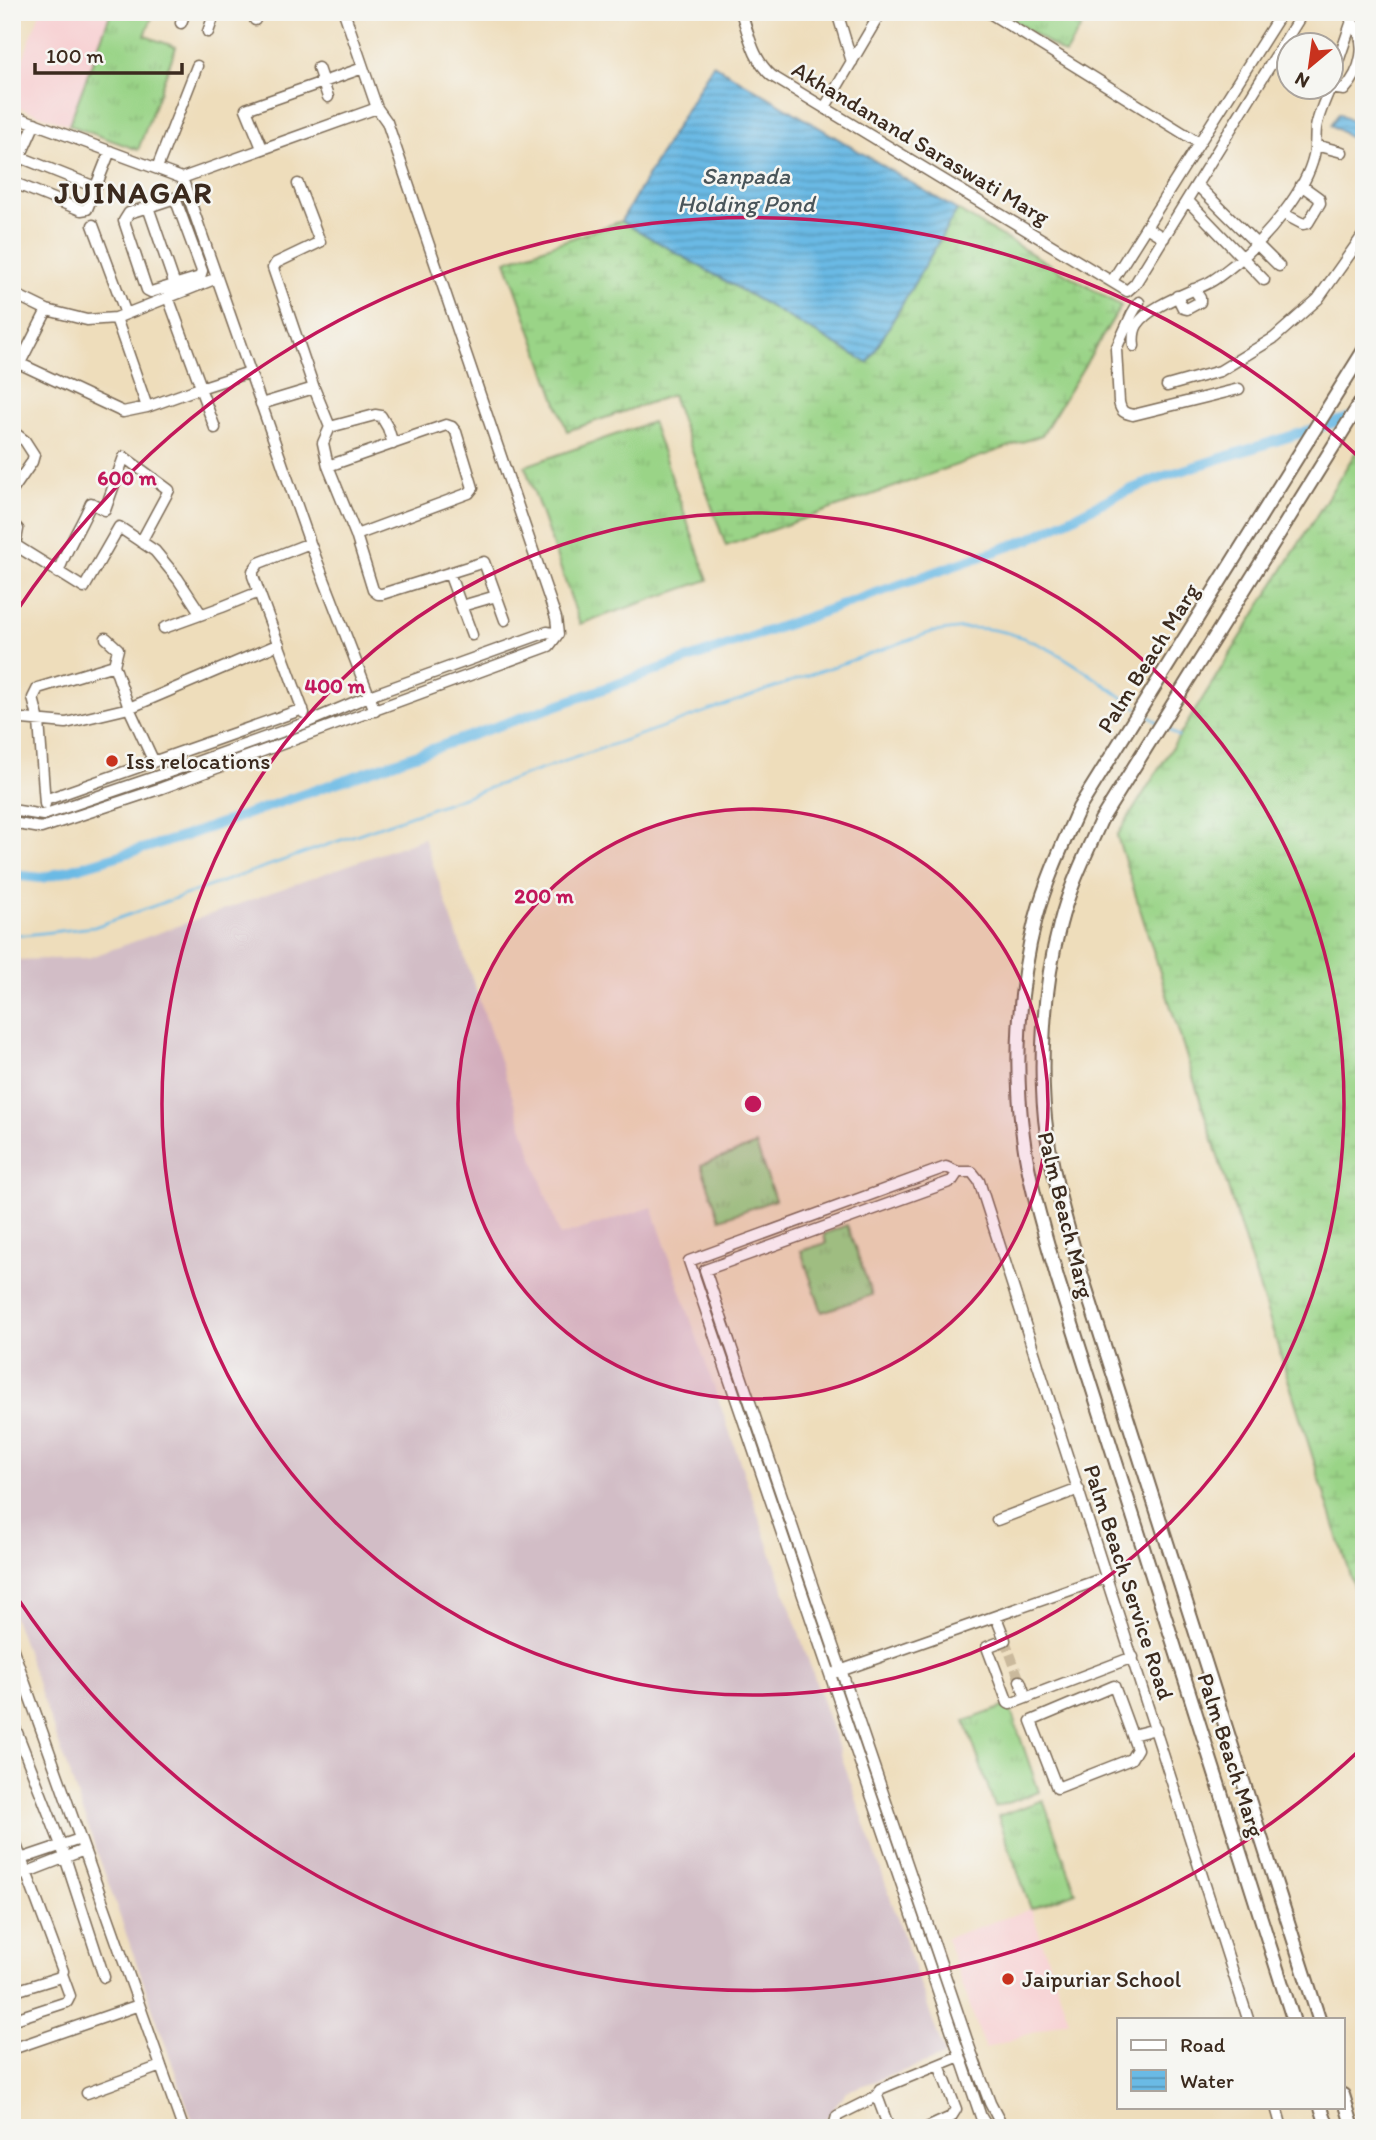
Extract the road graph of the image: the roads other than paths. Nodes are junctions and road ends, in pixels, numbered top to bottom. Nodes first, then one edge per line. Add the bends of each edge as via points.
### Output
1 (185, 12) edge
2 (215, 12) edge
3 (344, 12) edge
4 (741, 12) edge
5 (837, 12) edge
6 (881, 12) edge
7 (988, 12) edge
8 (1282, 12) edge
9 (1303, 12) edge
10 (1353, 17) edge
11 (1297, 22) junction
12 (181, 23) dead end
13 (208, 32) dead end
14 (1344, 44) edge
15 (1253, 58) junction
16 (852, 62) junction
17 (197, 66) dead end
18 (318, 68) dead end
19 (363, 68) junction
20 (1267, 68) junction
21 (323, 82) junction
22 (1344, 90) edge
23 (328, 97) dead end
24 (1226, 101) junction
25 (1324, 102) edge
26 (825, 107) junction
27 (377, 108) junction
28 (1243, 111) junction
29 (12, 115) edge
30 (35, 123) junction
31 (1199, 143) junction
32 (1315, 145) junction
33 (262, 148) junction
34 (110, 150) junction
35 (1342, 152) dead end
36 (20, 158) junction
37 (157, 168) junction
38 (12, 175) edge
39 (182, 177) junction
40 (12, 182) edge
41 (298, 184) dead end
42 (1197, 185) junction
43 (1301, 185) junction
44 (95, 187) junction
45 (1188, 201) junction
46 (148, 207) junction
47 (1284, 214) junction
48 (93, 225) dead end
49 (1146, 227) junction
50 (1364, 234) edge
51 (1164, 238) junction
52 (1256, 246) junction
53 (1242, 258) junction
54 (1279, 266) dead end
55 (217, 278) junction
56 (1264, 280) dead end
57 (1112, 281) junction
58 (1194, 289) junction
59 (1127, 291) junction
60 (174, 292) junction
61 (12, 293) edge
62 (1177, 296) junction
63 (47, 310) junction
64 (121, 316) junction
65 (1134, 346) dead end
66 (1364, 350) edge
67 (16, 362) edge
68 (250, 372) junction
69 (1167, 386) dead end
70 (200, 387) junction
71 (314, 388) junction
72 (1239, 389) dead end
73 (1364, 397) edge
74 (261, 404) junction
75 (147, 407) junction
76 (330, 427) junction
77 (215, 428) dead end
78 (12, 431) edge
79 (393, 444) junction
80 (328, 466) junction
81 (12, 491) edge
82 (12, 523) edge
83 (356, 534) junction
84 (141, 542) junction
85 (310, 543) junction
86 (14, 547) edge
87 (58, 573) junction
88 (449, 573) junction
89 (259, 592) junction
90 (496, 596) junction
91 (461, 607) junction
92 (201, 614) junction
93 (505, 620) dead end
94 (164, 628) dead end
95 (558, 634) junction
96 (472, 635) dead end
97 (106, 638) dead end
98 (279, 644) junction
99 (114, 665) junction
100 (369, 696) junction
101 (129, 708) junction
102 (303, 709) junction
103 (375, 711) junction
104 (12, 718) edge
105 (39, 721) junction
106 (308, 722) junction
107 (312, 733) junction
108 (153, 760) junction
109 (45, 800) junction
110 (12, 810) edge
111 (43, 815) junction
112 (12, 823) edge
113 (41, 828) junction
114 (958, 1172) junction
115 (689, 1261) junction
116 (705, 1270) junction
117 (1079, 1489) junction
118 (997, 1520) dead end
119 (1107, 1577) junction
120 (996, 1616) junction
121 (12, 1647) edge
122 (1133, 1657) junction
123 (15, 1665) edge
124 (836, 1672) junction
125 (1020, 1681) tunnel mouth
126 (1026, 1698) junction
127 (1156, 1729) junction
128 (16, 1730) dead end
129 (1132, 1735) junction
130 (12, 1834) edge
131 (80, 1839) junction
132 (61, 1845) junction
133 (84, 1850) junction
134 (65, 1857) junction
135 (16, 1860) edge
136 (26, 1872) junction
137 (12, 1878) edge
138 (62, 1974) junction
139 (104, 1977) dead end
140 (12, 1992) edge
141 (139, 2005) junction
142 (18, 2018) dead end
143 (1248, 2018) edge
144 (1293, 2018) edge
145 (1319, 2018) edge
146 (12, 2049) edge
147 (960, 2056) junction
148 (939, 2065) junction
149 (161, 2066) junction
150 (88, 2093) dead end
151 (877, 2096) junction
152 (1344, 2098) edge
153 (1276, 2108) edge
154 (1321, 2108) edge
155 (183, 2128) edge
156 (838, 2128) edge
157 (889, 2128) edge
158 (927, 2128) edge
159 (940, 2128) edge
160 (953, 2128) edge
161 (988, 2128) edge
162 (1003, 2128) edge
163 (1282, 2128) edge
164 (1328, 2128) edge
165 (1353, 2128) edge

1 - 12 street
2 - 13 street
3 - 19 street
4 - 26 street, Akhandanand Saraswati Marg via 762,67
5 - 16 street
6 - 16 street
7 - 31 street
8 - 11 street
8 - 15 street
9 - 11 street
10 - 14 street
10 - 22 street via 1363,39 1361,60
11 - 20 street
15 - 20 street
15 - 24 street
16 - 26 street
17 - 37 street
18 - 21 street
19 - 21 street
19 - 27 street
20 - 28 street
21 - 23 street
21 - 33 street via 246,109
24 - 28 street
24 - 31 street
25 - 32 street
26 - 57 street, Akhandanand Saraswati Marg
27 - 33 street
27 - 95 street via 392,135
28 - 42 street
29 - 30 street
30 - 34 street
30 - 36 street
31 - 49 street
32 - 35 street
32 - 43 street
33 - 39 street
34 - 37 street
34 - 44 street
36 - 38 street
36 - 44 street
37 - 39 street
39 - 55 street
40 - 44 street via 81,210 87,209
41 - 71 street via 320,242 276,262 273,268
42 - 45 street
42 - 52 street
43 - 47 street
43 - 47 street via 1320,198 1320,203 1308,223
45 - 51 street
45 - 53 street
46 - 60 street
46 - 60 street via 129,213 124,221 147,290
46 - 60 street via 176,198 202,271 200,277
47 - 52 street
48 - 64 street
49 - 51 street
49 - 57 street
50 - 69 street via 1318,299 1274,338 1220,371
51 - 59 street
52 - 53 street
52 - 54 street
53 - 56 street
53 - 58 street
55 - 60 street
55 - 68 street
57 - 59 street, Akhandanand Saraswati Marg
58 - 62 street
58 - 62 street via 1200,302 1187,309
59 - 72 street, Akhandanand Saraswati Marg via 1144,304 1132,314 1116,349 1121,410 1133,415
60 - 64 street
60 - 70 street
61 - 63 street
62 - 65 street via 1137,324
63 - 64 street via 88,320
63 - 67 street
64 - 75 street
66 - 144 main road, Palm Beach Marg via 1079,808 1036,919 1021,1003 1018,1071 1023,1137 1056,1277
67 - 75 street via 122,412
68 - 70 street
68 - 74 street
70 - 75 street
70 - 77 street
71 - 74 street
71 - 76 street
73 - 145 main road, Palm Beach Marg via 1101,820 1060,925 1045,1006 1042,1071 1059,1197 1080,1270
74 - 85 street
76 - 79 street via 381,416
76 - 80 street via 323,443
78 - 81 street via 34,455
79 - 80 street
79 - 83 street via 435,428 452,427 472,488 469,493
80 - 83 street
82 - 86 street via 18,529
83 - 88 street via 378,594
84 - 87 street via 119,527 84,588
84 - 87 street via 169,490 124,457 105,510 91,503
84 - 92 street via 155,551
85 - 89 street via 256,566 253,576
85 - 100 street
86 - 87 street
88 - 90 street via 484,562
88 - 91 street
89 - 92 street
89 - 98 street
90 - 91 street
90 - 93 street
91 - 96 street
92 - 94 street
95 - 100 street via 547,632
95 - 103 street via 549,646
97 - 99 street via 118,649
98 - 101 street
98 - 102 street
99 - 101 street
99 - 105 street via 38,688 33,698
100 - 103 street
100 - 106 street
101 - 105 street via 66,723
101 - 108 street
102 - 106 street
102 - 108 street
103 - 107 street
104 - 105 street
105 - 109 street
106 - 107 street
106 - 111 street
107 - 113 street
108 - 109 street
109 - 111 street
110 - 111 street
111 - 113 street
112 - 113 street
114 - 115 street via 946,1167
114 - 116 street via 952,1181
114 - 117 street, Palm Beach Service Road via 972,1172 979,1181
115 - 116 street
115 - 124 street
116 - 124 street
117 - 118 street
117 - 119 street, Palm Beach Service Road
119 - 120 street
119 - 122 street, Palm Beach Service Road
120 - 124 street
120 - 126 street via 1004,1640 987,1647 1008,1703
121 - 123 street
122 - 126 street
122 - 127 street, Palm Beach Service Road
123 - 131 street
124 - 147 street
124 - 162 street via 978,2071
125 - 126 street
127 - 129 street
127 - 143 street, Palm Beach Service Road
128 - 132 street
129 - 129 street via 1114,1686 1031,1721 1057,1788 1131,1759 1137,1749
130 - 135 street
131 - 132 street
131 - 133 street
132 - 134 street
132 - 135 street
133 - 134 street
133 - 141 street
134 - 136 street
134 - 139 street
135 - 136 street
136 - 137 street
136 - 138 street
138 - 140 street
138 - 142 street via 70,1996 67,2002
141 - 146 street
141 - 149 street
147 - 148 street
147 - 161 street
148 - 151 street via 880,2089
148 - 158 street via 956,2109 951,2117
149 - 150 street
149 - 155 street
151 - 156 street via 836,2116
151 - 157 street
152 - 165 main road
153 - 163 street
154 - 164 main road
159 - 160 street via 948,2124

